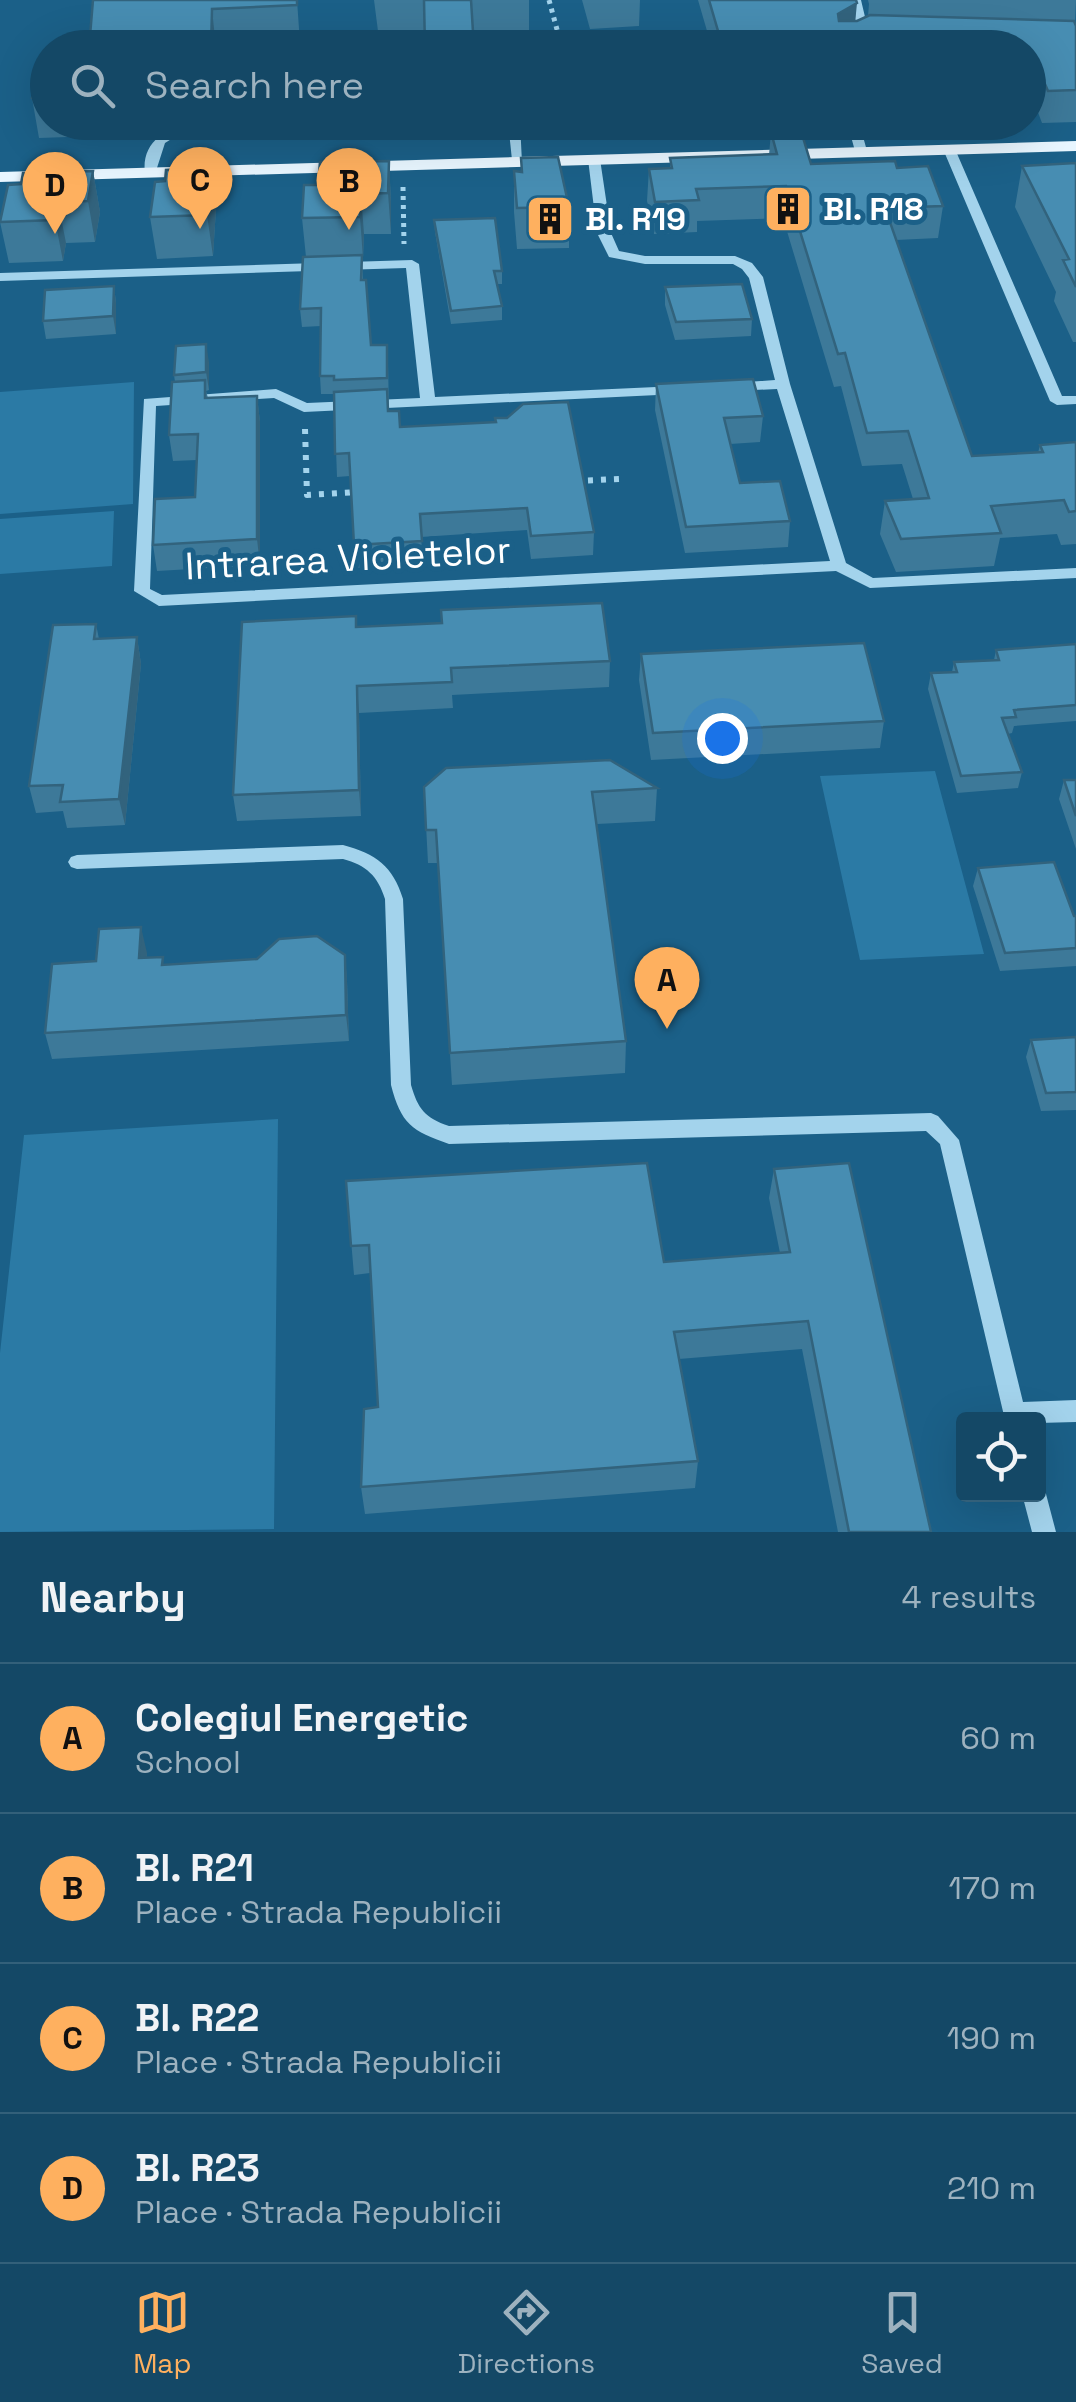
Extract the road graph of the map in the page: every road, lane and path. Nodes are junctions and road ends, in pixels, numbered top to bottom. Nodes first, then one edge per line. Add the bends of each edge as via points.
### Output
1 (549, 0) edge
2 (855, 0) edge
3 (557, 30) edge
4 (862, 30) edge
5 (163, 140) edge
6 (516, 140) edge
7 (857, 140) edge
8 (1076, 146) edge
9 (949, 149) junction
10 (860, 151) junction
11 (594, 158) junction
12 (518, 160) junction
13 (402, 164) junction
14 (150, 172) junction
15 (0, 177) edge
16 (412, 264) junction
17 (0, 277) edge
18 (783, 384) junction
19 (724, 388) edge
20 (704, 389) edge
21 (1076, 400) edge
22 (428, 402) junction
23 (304, 408) junction
24 (619, 479) dead end
25 (561, 482) edge
26 (366, 492) edge
27 (838, 566) junction
28 (1076, 573) edge
29 (77, 862) dead end
30 (1014, 1412) edge
31 (1036, 1502) edge
32 (1044, 1532) edge

1 - 3 path
2 - 4 lane
5 - 14 lane via 151,154
6 - 12 lane
7 - 10 lane
8 - 9 main road
9 - 10 main road
9 - 21 lane via 1057,401
10 - 11 main road
11 - 12 main road
11 - 18 lane via 604,233 614,254 716,258 748,266
12 - 13 main road
13 - 14 main road
13 - 16 path via 404,248
14 - 15 main road
16 - 17 lane
16 - 22 lane
18 - 19 lane
18 - 27 lane
20 - 22 lane, Intrarea Violetelor
22 - 23 lane, Intrarea Violetelor
23 - 26 path via 307,495
23 - 27 lane, Intrarea Violetelor via 276,393 149,402 142,592 159,601
24 - 25 path
27 - 28 lane via 870,583
29 - 30 lane via 344,852 368,858 388,876 394,899 407,1110 418,1125 449,1135 931,1122 948,1140
31 - 32 lane

